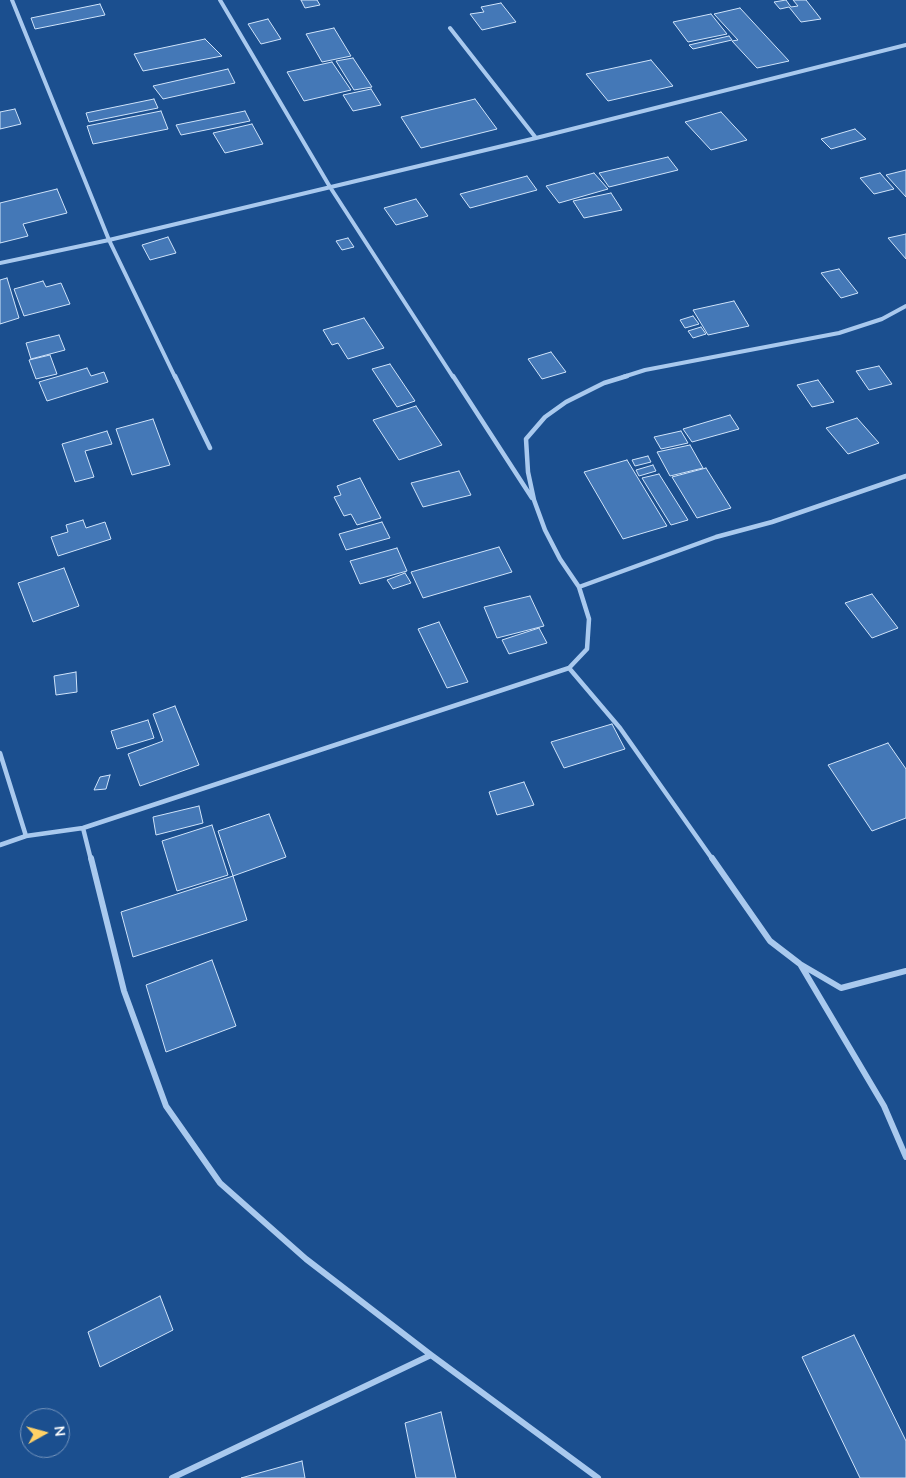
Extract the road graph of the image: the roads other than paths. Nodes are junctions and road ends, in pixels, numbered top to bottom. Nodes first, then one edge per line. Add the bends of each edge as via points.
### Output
1 (12, 0) edge
2 (220, 0) edge
3 (450, 28) dead end
4 (906, 45) edge
5 (536, 138) junction
6 (330, 187) junction
7 (109, 240) junction
8 (0, 264) edge
9 (906, 306) edge
10 (210, 448) dead end
11 (906, 476) edge
12 (534, 500) junction
13 (579, 587) junction
14 (569, 668) junction
15 (0, 753) edge
16 (83, 828) junction
17 (26, 836) junction
18 (0, 845) edge
19 (800, 964) junction
20 (906, 971) edge
21 (906, 1157) edge
22 (430, 1355) junction
23 (172, 1478) edge
24 (598, 1478) edge

1 - 7 street
2 - 6 street
3 - 5 street
4 - 5 street
5 - 6 street
6 - 7 street
6 - 12 street
7 - 8 street
7 - 10 street
9 - 12 street via 882,319 839,332 645,370 604,383 566,402 545,418 526,439
11 - 13 street via 772,522 716,537
12 - 13 street via 560,559
13 - 14 street via 589,619 587,649
14 - 16 street
14 - 19 street via 620,728 770,940
15 - 17 street
16 - 17 street
16 - 22 street via 124,991 166,1106 220,1183 306,1259
17 - 18 street
19 - 20 street via 841,988
19 - 21 street via 884,1106
22 - 23 street
22 - 24 street

